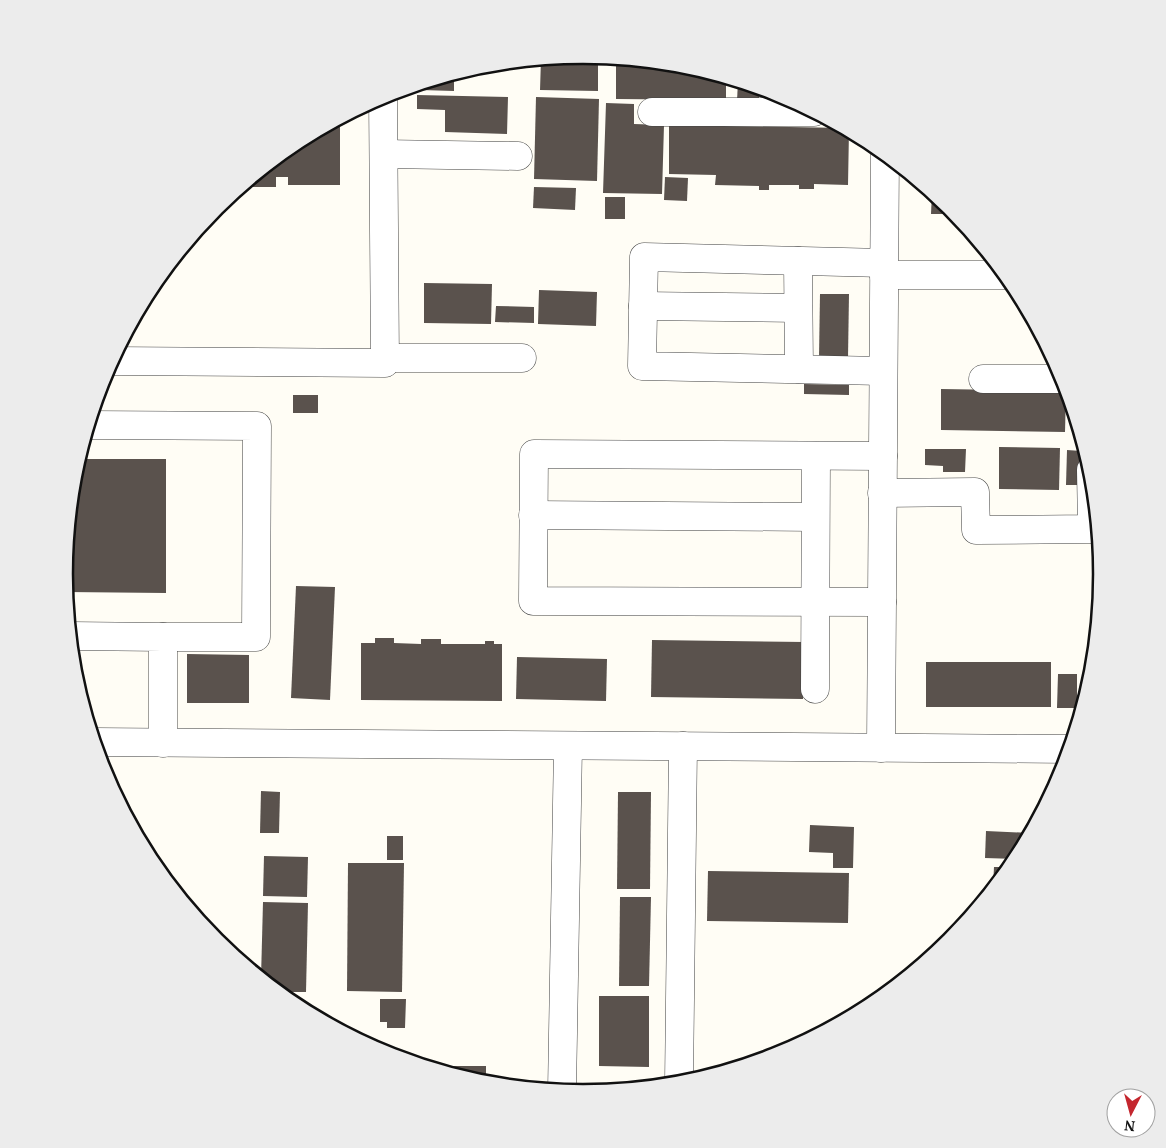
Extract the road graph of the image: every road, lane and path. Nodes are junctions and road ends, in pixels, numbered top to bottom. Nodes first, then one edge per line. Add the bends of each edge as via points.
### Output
1 (771, 102) edge
2 (383, 105) edge
3 (652, 112) dead end
4 (384, 154) junction
5 (518, 156) dead end
6 (885, 163) edge
7 (798, 261) junction
8 (884, 269) junction
9 (996, 274) edge
10 (643, 306) junction
11 (798, 308) junction
12 (385, 358) junction
13 (522, 358) dead end
14 (120, 361) edge
15 (799, 369) junction
16 (884, 371) junction
17 (983, 379) dead end
18 (1054, 379) edge
19 (95, 425) edge
20 (816, 456) junction
21 (883, 456) junction
22 (882, 492) junction
23 (533, 516) junction
24 (816, 517) junction
25 (1091, 529) edge
26 (815, 602) junction
27 (882, 602) junction
28 (77, 636) edge
29 (163, 637) junction
30 (815, 689) dead end
31 (102, 742) edge
32 (163, 742) junction
33 (568, 746) junction
34 (683, 746) junction
35 (880, 748) junction
36 (1062, 749) edge
37 (679, 1075) edge
38 (562, 1083) edge

1 - 3 street
2 - 4 street
4 - 5 street
4 - 12 street
6 - 8 street
7 - 8 street
7 - 10 street via 644,258
7 - 11 street
8 - 9 street
8 - 16 street
10 - 11 street
10 - 15 street via 642,366
11 - 15 street
12 - 13 street
12 - 14 street via 385,363
15 - 16 street
16 - 21 street
17 - 18 street
19 - 29 street via 257,426 256,637
20 - 21 street
20 - 23 street via 534,454
20 - 24 street
21 - 22 street
22 - 25 street via 975,492 976,530
22 - 27 street
23 - 24 street
23 - 26 street via 533,601
24 - 26 street
26 - 27 street
26 - 30 street
27 - 35 street
28 - 29 street
29 - 32 street
31 - 32 street
32 - 33 street
33 - 34 street
33 - 38 street
34 - 35 street
34 - 37 street
35 - 36 street

